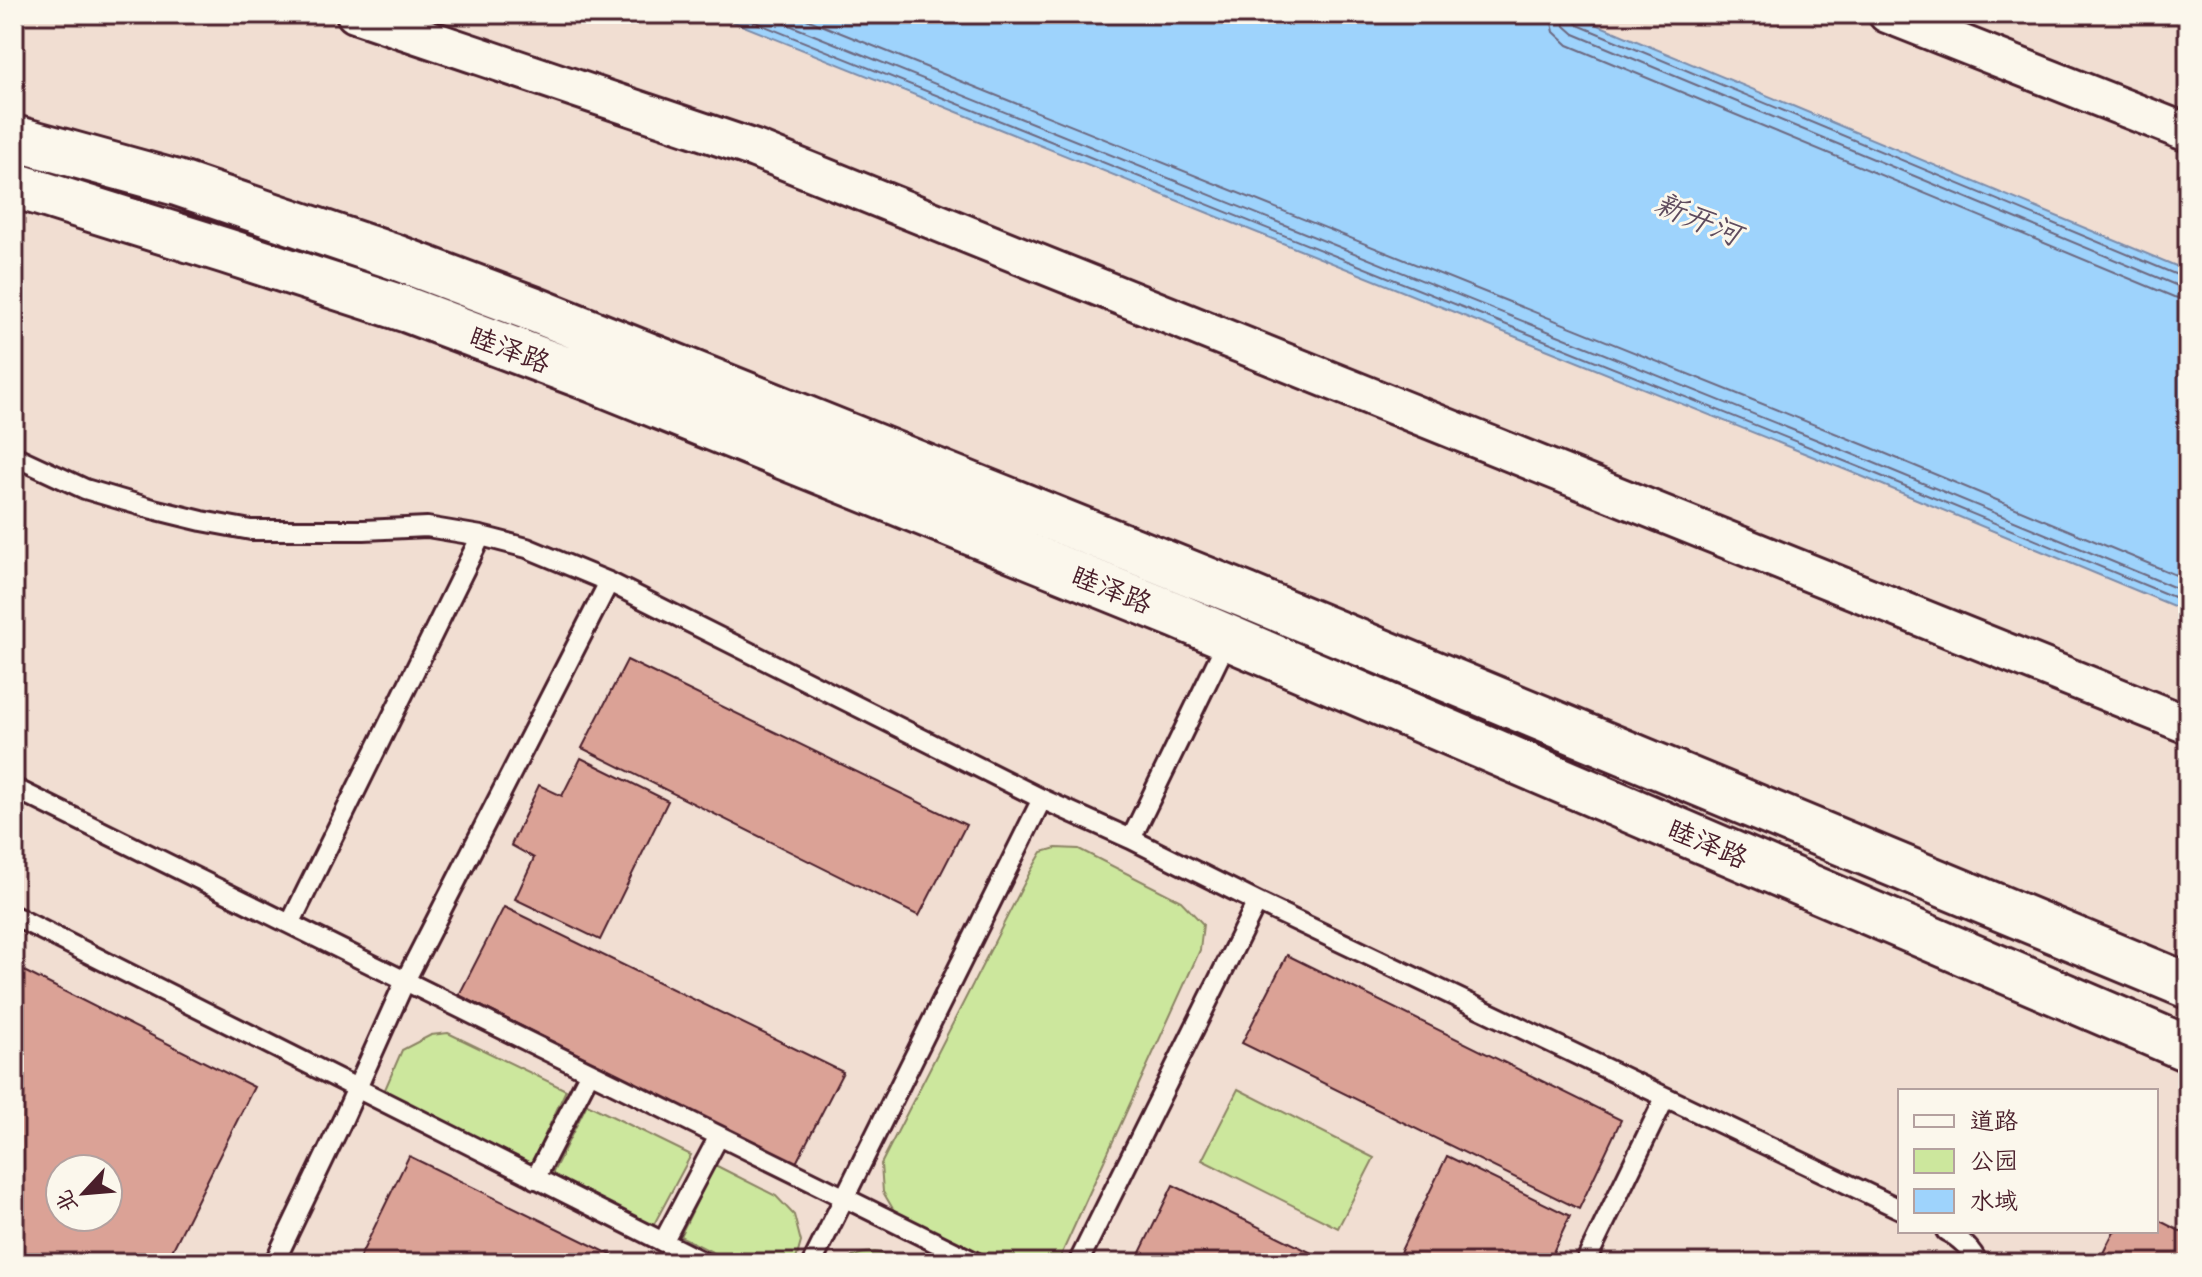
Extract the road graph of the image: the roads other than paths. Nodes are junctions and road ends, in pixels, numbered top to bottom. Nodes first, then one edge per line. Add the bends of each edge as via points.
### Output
1 (355, 14) edge
2 (1887, 14) edge
3 (2188, 133) edge
4 (14, 138) edge
5 (14, 185) edge
6 (14, 456) edge
7 (481, 536) junction
8 (609, 582) junction
9 (1238, 617) junction
10 (2188, 725) edge
11 (14, 788) edge
12 (1042, 799) junction
13 (1131, 839) junction
14 (1257, 902) junction
15 (14, 916) edge
16 (290, 924) junction
17 (405, 981) junction
18 (2188, 986) edge
19 (2188, 1049) edge
20 (590, 1072) junction
21 (357, 1088) junction
22 (1665, 1098) junction
23 (719, 1136) junction
24 (535, 1179) junction
25 (845, 1198) junction
26 (1898, 1208) edge
27 (1950, 1233) edge
28 (663, 1242) junction
29 (274, 1263) edge
30 (705, 1263) edge
31 (812, 1263) edge
32 (977, 1263) edge
33 (1078, 1263) edge
34 (1585, 1263) edge
35 (1978, 1263) edge

1 - 10 street via 755,149
2 - 3 street
4 - 9 street, 睦泽路 via 177,183 533,309
5 - 9 street, 睦泽路 via 422,316 745,440
6 - 7 lane via 116,499 251,530 427,527
7 - 8 lane via 527,548
7 - 16 lane
8 - 12 lane
8 - 17 lane
9 - 13 lane
9 - 18 street, 睦泽路
9 - 19 street, 睦泽路
11 - 16 lane
12 - 13 lane
12 - 25 lane
13 - 14 lane
14 - 22 lane
14 - 33 lane
15 - 21 lane
16 - 17 lane
17 - 20 lane
17 - 21 lane
20 - 23 lane
20 - 24 lane
21 - 24 lane
21 - 29 lane
22 - 26 lane
22 - 34 lane
23 - 25 lane
23 - 28 lane
24 - 28 lane
25 - 31 lane
25 - 32 lane
27 - 35 lane
28 - 30 lane

